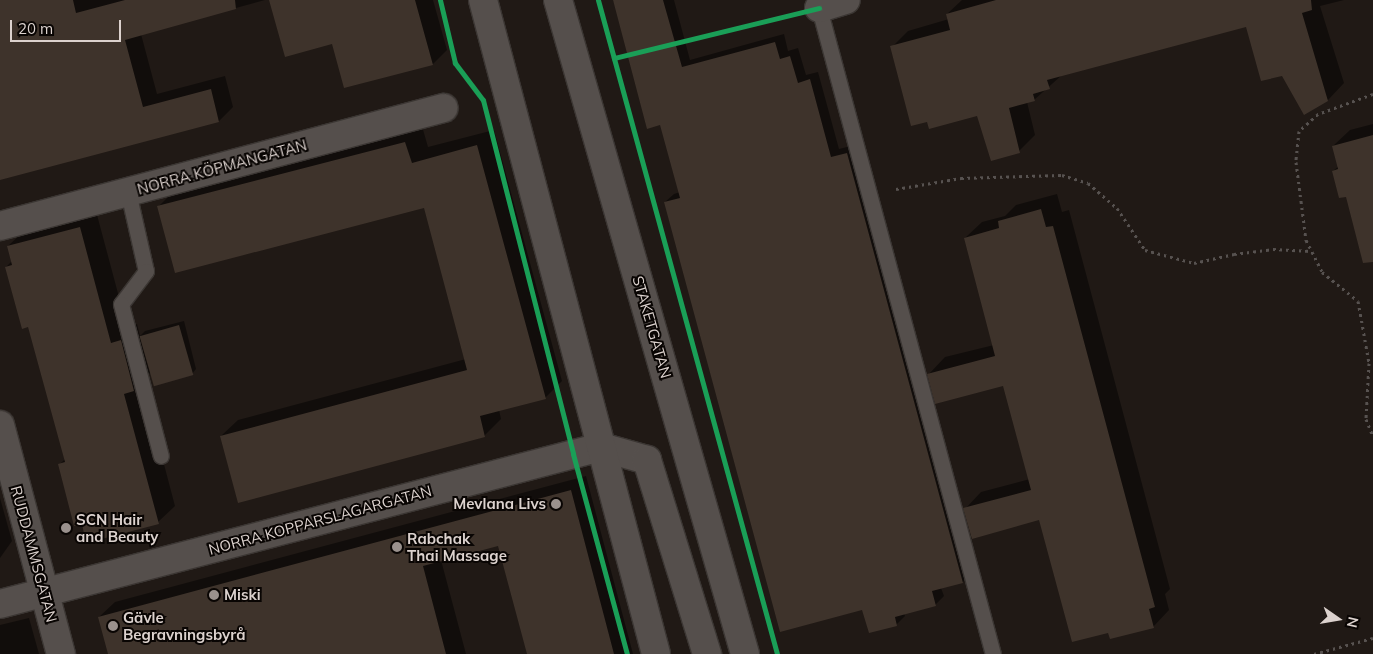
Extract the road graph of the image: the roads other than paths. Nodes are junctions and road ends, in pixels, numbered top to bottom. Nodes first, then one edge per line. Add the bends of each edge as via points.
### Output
1 (483, 0) edge
2 (558, 0) edge
3 (846, 0) edge
4 (819, 8) joint
5 (444, 108) dead end
6 (128, 192) junction
7 (0, 226) edge
8 (0, 425) edge
9 (601, 447) junction
10 (161, 456) dead end
11 (44, 592) junction
12 (0, 604) edge
13 (60, 654) edge
14 (656, 654) edge
15 (707, 654) edge
16 (745, 654) edge
17 (993, 654) edge

1 - 9 street
2 - 16 street, STAKETGATAN
3 - 4 street
4 - 17 lane
5 - 6 street, NORRA KÖPMANGATAN
6 - 7 street, NORRA KÖPMANGATAN
6 - 10 lane via 146,271 121,304
8 - 11 street, RUDDAMMSGATAN
9 - 11 street, NORRA KOPPARSLAGARGATAN
9 - 14 street
9 - 15 street via 647,460
11 - 12 street, NORRA KOPPARSLAGARGATAN
11 - 13 street, RUDDAMMSGATAN

